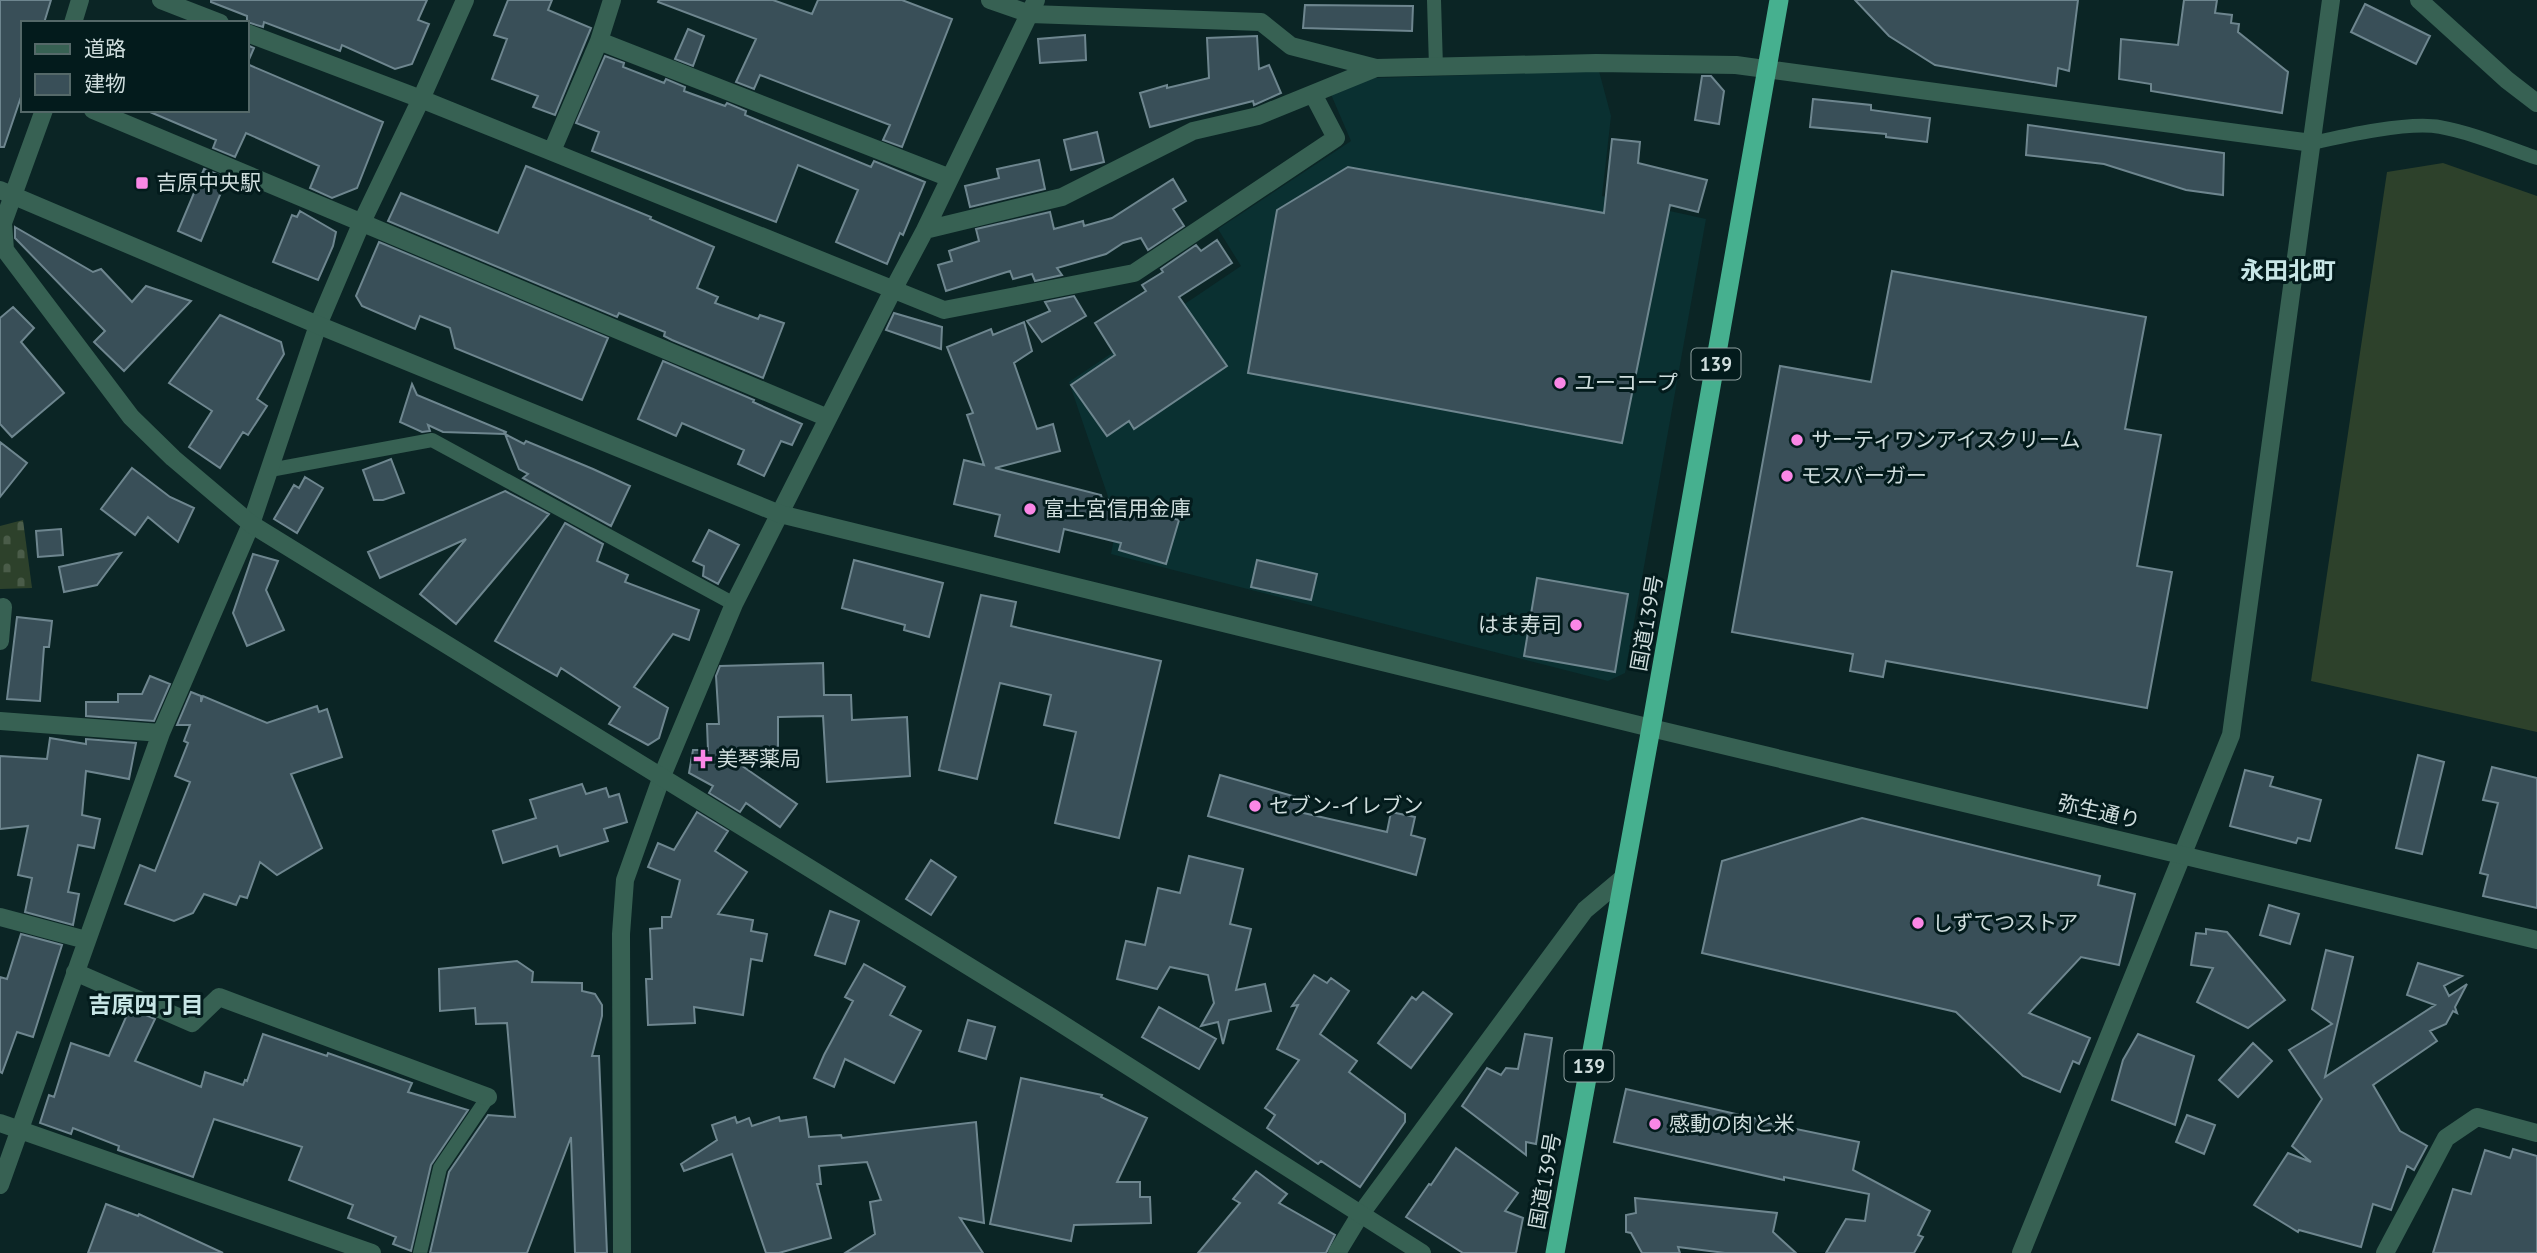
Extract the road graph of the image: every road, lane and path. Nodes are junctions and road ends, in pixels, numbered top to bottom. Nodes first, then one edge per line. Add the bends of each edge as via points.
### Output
1 (80, 0) edge
2 (161, 0) edge
3 (465, 0) edge
4 (612, 0) edge
5 (989, 0) edge
6 (1434, 0) edge
7 (1779, 0) edge
8 (2331, 0) edge
9 (2419, 0) edge
10 (1033, 7) edge
11 (74, 21) edge
12 (215, 21) edge
13 (248, 33) edge
14 (600, 41) junction
15 (1436, 67) junction
16 (1376, 68) junction
17 (1768, 69) junction
18 (1313, 94) junction
19 (421, 99) junction
20 (2537, 103) edge
21 (43, 112) edge
22 (98, 112) edge
23 (2312, 143) junction
24 (552, 151) junction
25 (2537, 158) edge
26 (950, 178) junction
27 (7, 192) edge
28 (361, 224) junction
29 (925, 230) junction
30 (893, 290) junction
31 (318, 326) junction
32 (828, 418) junction
33 (270, 470) junction
34 (780, 514) junction
35 (251, 524) junction
36 (734, 604) junction
37 (3, 607) dead end
38 (0, 640) edge
39 (0, 721) edge
40 (1651, 729) junction
41 (161, 733) junction
42 (662, 776) junction
43 (2184, 855) junction
44 (1623, 878) junction
45 (0, 917) edge
46 (86, 940) junction
47 (2537, 940) edge
48 (75, 972) junction
49 (488, 1097) joint
50 (0, 1124) edge
51 (19, 1131) junction
52 (2537, 1133) edge
53 (0, 1185) edge
54 (1360, 1215) junction
55 (372, 1253) edge
56 (420, 1253) edge
57 (622, 1253) edge
58 (1337, 1253) edge
59 (1422, 1253) edge
60 (1555, 1253) edge
61 (2021, 1253) edge
62 (2385, 1253) edge

1 - 11 street
2 - 12 street
3 - 19 street
4 - 14 street
5 - 10 street
6 - 15 lane
7 - 17 highway, 国道139号 / 139
8 - 23 street
9 - 20 street
10 - 16 street via 1261,22 1291,46
10 - 26 street
13 - 19 street
14 - 24 street
14 - 26 street
15 - 16 street
15 - 17 street via 1596,63
16 - 18 street
17 - 23 street
17 - 40 highway, 国道139号 / 139
18 - 29 street via 1258,116 1193,131 1062,197
18 - 30 street via 1336,138 1134,273 944,310
19 - 24 street
19 - 28 street
21 - 27 street
22 - 28 street
23 - 25 lane via 2437,126
23 - 43 street via 2231,735
24 - 30 street
26 - 29 street
27 - 31 street, 弥生通り
27 - 35 street via 5,250 131,417
28 - 31 street
28 - 32 street
29 - 30 street
30 - 32 street
31 - 33 street
31 - 34 street, 弥生通り
32 - 34 street
33 - 35 street
33 - 36 lane via 432,440
34 - 36 street
34 - 40 street, 弥生通り
35 - 41 street
35 - 42 street
36 - 42 street
37 - 38 street
39 - 41 street
40 - 43 street, 弥生通り
40 - 44 highway, 国道139号 / 139
41 - 46 street
42 - 54 street
42 - 57 street via 625,880 621,934
43 - 47 street, 弥生通り
43 - 61 street
44 - 54 street via 1585,910
44 - 60 highway, 国道139号 / 139
45 - 46 street
46 - 48 street
48 - 49 street via 192,1023 219,997
48 - 51 street
49 - 56 lane via 440,1168
50 - 51 street
51 - 53 street
51 - 55 street
52 - 62 street via 2476,1118 2446,1138
54 - 58 street
54 - 59 street

